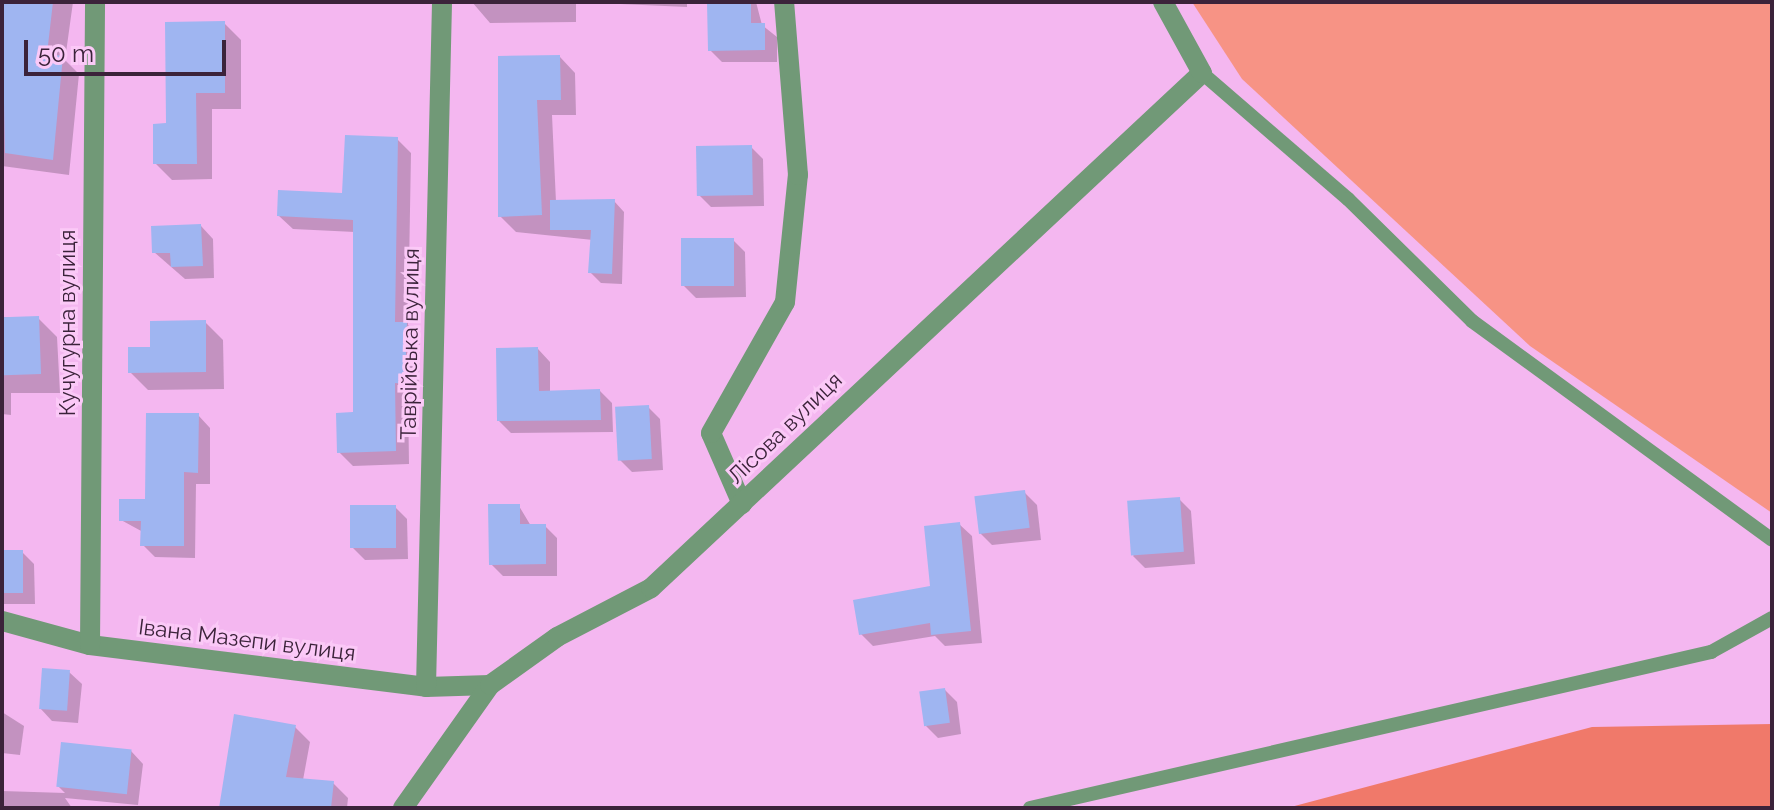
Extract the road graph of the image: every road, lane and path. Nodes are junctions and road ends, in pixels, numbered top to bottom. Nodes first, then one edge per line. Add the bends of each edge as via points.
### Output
1 (95, 2) edge
2 (442, 2) edge
3 (784, 2) edge
4 (1163, 2) edge
5 (1202, 73) junction
6 (742, 504) junction
7 (1772, 540) edge
8 (1772, 618) edge
9 (2, 621) edge
10 (90, 645) junction
11 (490, 685) junction
12 (426, 687) junction
13 (403, 808) edge
14 (1030, 808) edge

1 - 10 street, Кучугурна вулиця
2 - 12 street, Таврійська вулиця
3 - 6 street via 798,175 785,302 711,433
4 - 5 street
5 - 6 street, Лісова вулиця
5 - 7 lane via 1348,199 1472,321
6 - 11 street, Лісова вулиця via 651,588 557,637
8 - 14 lane via 1711,652
9 - 10 street, Івана Мазепи вулиця
10 - 12 street, Івана Мазепи вулиця
11 - 12 street, Івана Мазепи вулиця
11 - 13 street, Лісова вулиця

